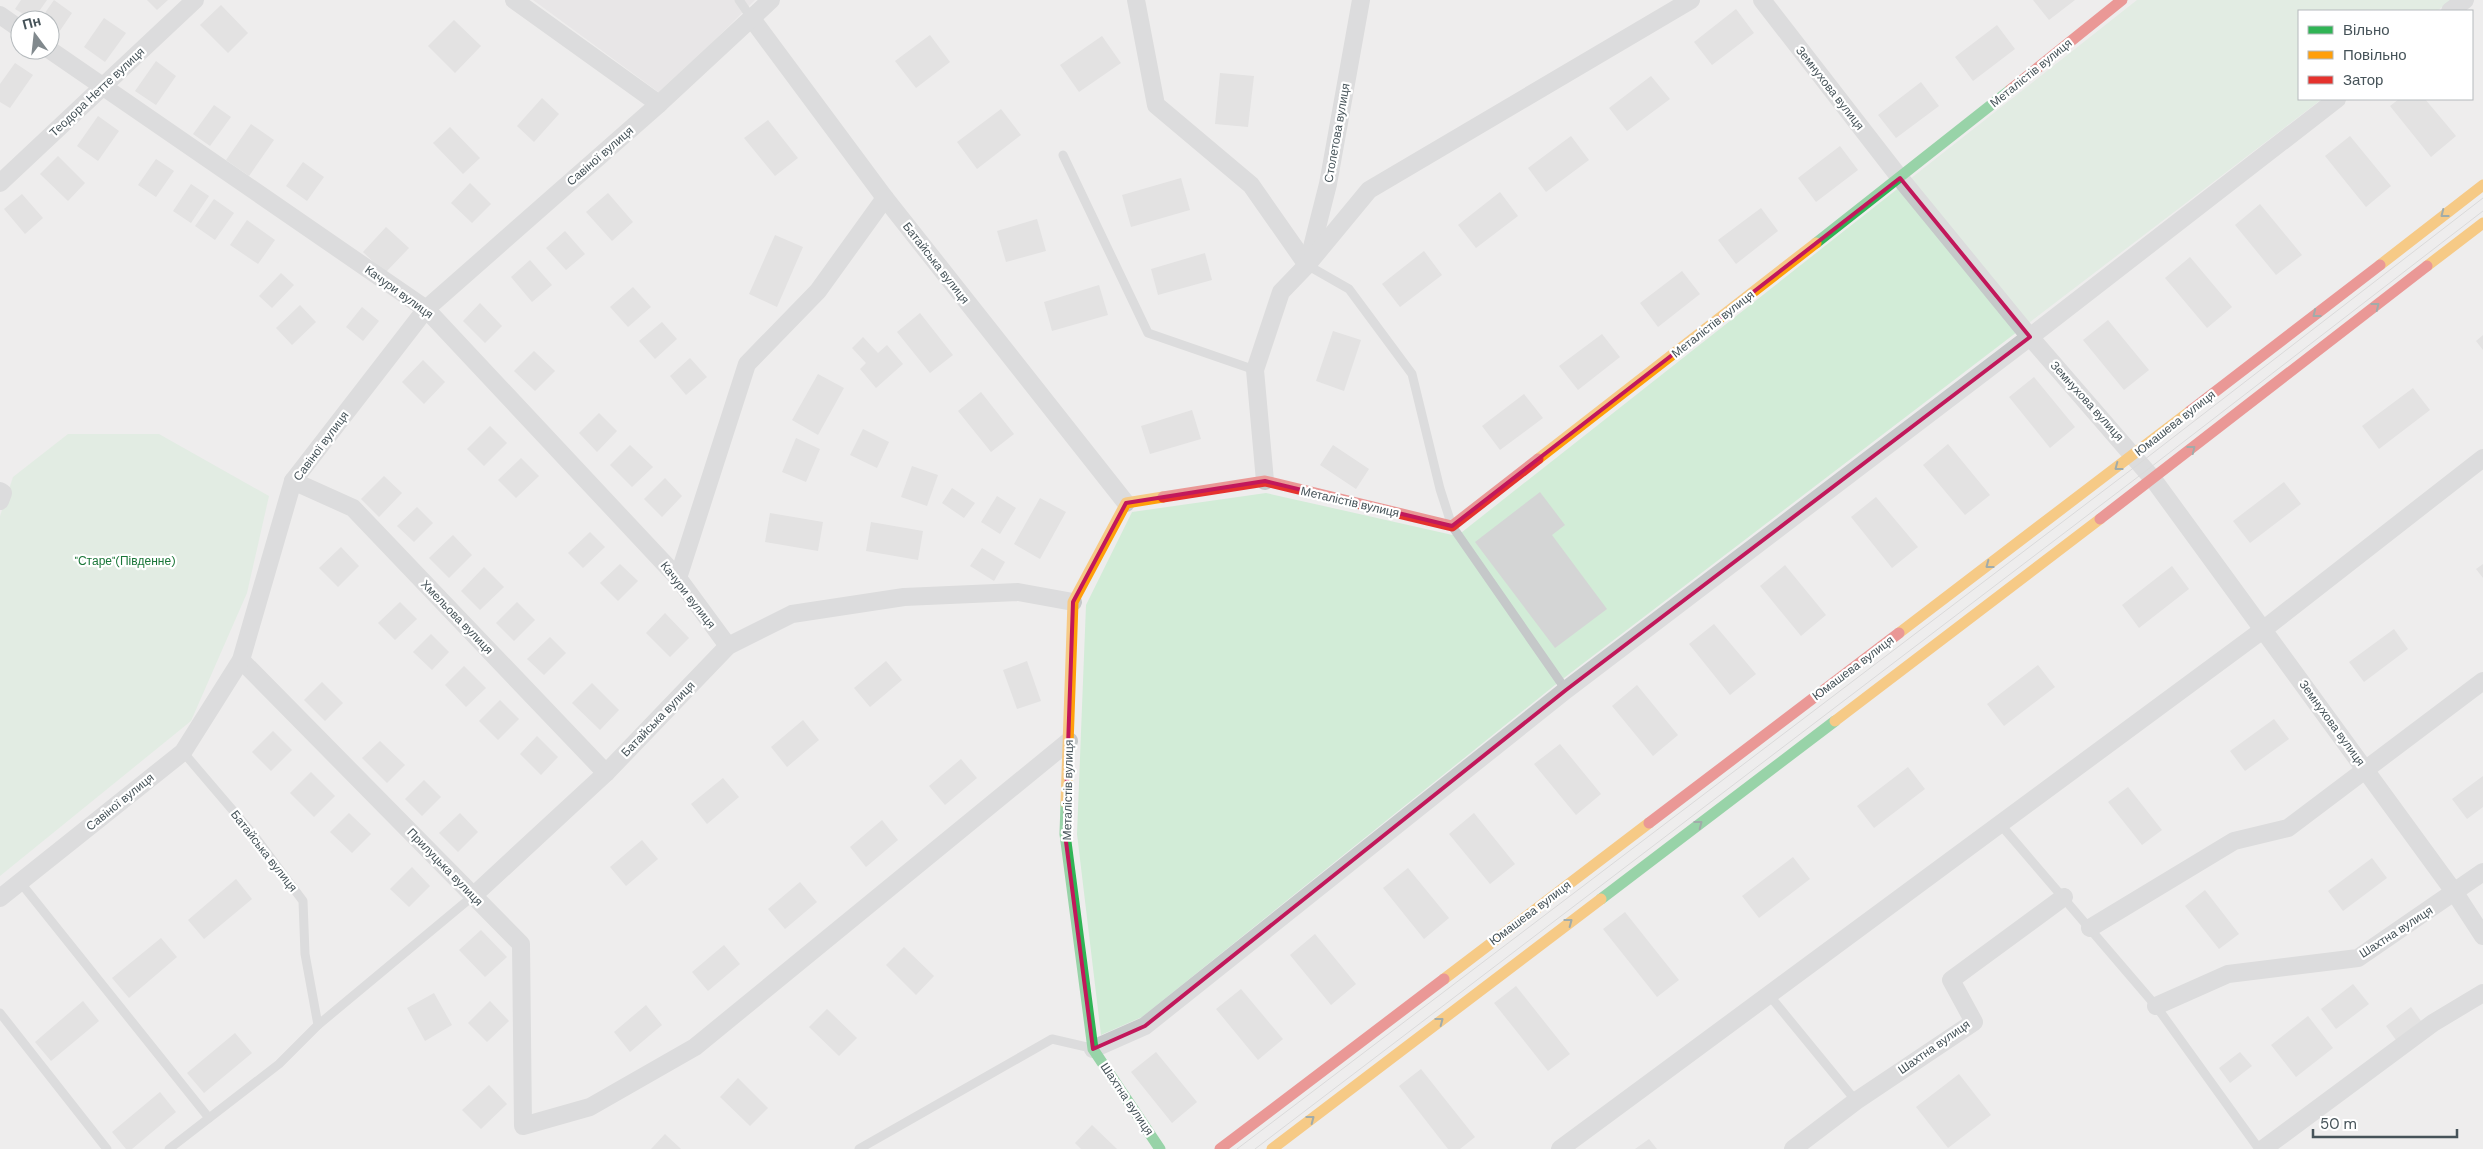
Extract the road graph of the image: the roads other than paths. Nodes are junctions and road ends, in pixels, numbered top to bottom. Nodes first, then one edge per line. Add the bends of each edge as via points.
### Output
1 (195, 0) edge
2 (514, 0) edge
3 (739, 0) edge
4 (771, 0) edge
5 (1136, 0) edge
6 (1361, 0) edge
7 (1691, 0) edge
8 (1762, 0) edge
9 (2122, 0) edge
10 (2465, 0) edge
11 (2451, 10) edge
12 (752, 19) junction
13 (60, 57) edge
14 (102, 87) junction
15 (2337, 100) edge
16 (659, 104) junction
17 (1064, 155) dead end
18 (1900, 178) junction
19 (0, 183) edge
20 (2483, 185) edge
21 (884, 198) junction
22 (2483, 223) edge
23 (1308, 265) junction
24 (426, 309) junction
25 (2030, 337) junction
26 (1256, 370) junction
27 (2134, 455) junction
28 (2483, 458) edge
29 (2153, 479) junction
30 (293, 481) junction
31 (1265, 481) junction
32 (1126, 503) junction
33 (1452, 526) junction
34 (678, 578) junction
35 (1073, 602) junction
36 (2264, 629) junction
37 (728, 646) junction
38 (241, 660) junction
39 (2483, 681) edge
40 (1566, 690) junction
41 (1069, 741) junction
42 (183, 752) junction
43 (2365, 770) junction
44 (606, 773) junction
45 (2000, 824) junction
46 (2483, 872) edge
47 (20, 882) junction
48 (2455, 893) junction
49 (473, 896) junction
50 (2064, 897) junction
51 (0, 898) edge
52 (2090, 928) junction
53 (2483, 936) edge
54 (2483, 992) edge
55 (1769, 995) junction
56 (2156, 1006) junction
57 (0, 1013) edge
58 (318, 1025) junction
59 (1093, 1049) junction
60 (1856, 1101) junction
61 (209, 1118) junction
62 (106, 1149) edge
63 (169, 1149) edge
64 (859, 1149) edge
65 (1160, 1149) edge
66 (1220, 1149) edge
67 (1272, 1149) edge
68 (1560, 1149) edge
69 (1794, 1149) edge
70 (2259, 1149) edge
71 (2263, 1149) edge

1 - 14 street, Теодора Нетте вулиця
2 - 16 street
3 - 12 lane
4 - 12 street, Савіної вулиця
5 - 23 street via 1156,105 1251,185
6 - 23 street, Столетова вулиця via 1328,184
7 - 23 street via 1369,190
8 - 18 street, Земнухова вулиця
9 - 18 main road, Металістів вулиця
10 - 11 street
12 - 16 street, Савіної вулиця
12 - 21 street, Батайська вулиця
13 - 14 street, Качури вулиця
14 - 19 street, Теодора Нетте вулиця
14 - 24 street, Качури вулиця
15 - 25 street
16 - 24 street, Савіної вулиця
17 - 26 lane via 1148,333
18 - 25 street, Земнухова вулиця
18 - 33 main road, Металістів вулиця
20 -> 27 main road, Юмашева вулиця
21 - 32 street, Батайська вулиця
21 - 34 street via 818,290 747,364
29 -> 22 main road
23 - 26 street via 1281,292
23 - 33 lane via 1349,288 1412,374
24 - 30 street, Савіної вулиця
24 - 34 street, Качури вулиця
25 - 27 street, Земнухова вулиця
25 - 40 street
26 - 31 street
27 - 29 street, Земнухова вулиця
27 -> 66 main road, Юмашева вулиця
28 - 36 street
29 - 36 street, Земнухова вулиця
67 -> 29 main road
30 - 38 street, Савіної вулиця
30 - 44 street, Хмельова вулиця via 353,508
31 - 32 main road, Металістів вулиця
31 - 33 main road, Металістів вулиця
32 - 35 main road, Металістів вулиця
33 - 40 lane
34 - 37 street, Качури вулиця
35 - 37 street, Батайська вулиця via 1018,592 904,597 792,614
35 - 41 main road, Металістів вулиця
36 - 43 street, Земнухова вулиця
36 - 45 street
37 - 44 street, Батайська вулиця
38 - 42 street, Савіної вулиця
38 - 49 street, Прилуцька вулиця
39 - 43 street
40 - 59 street via 1145,1026
41 - 49 street, Прилуцька вулиця via 694,1048 590,1107 523,1126 521,944
41 - 59 main road, Металістів вулиця via 1065,834
42 - 47 street, Савіної вулиця
42 - 58 lane, Батайська вулиця via 253,834 303,901 305,954
43 - 48 street, Земнухова вулиця
43 - 52 street via 2288,828 2234,841
44 - 49 street, Батайська вулиця
45 - 50 lane
45 - 55 street
46 - 48 street, Шахтна вулиця
47 - 51 street, Савіної вулиця
47 - 61 lane
48 - 53 street, Земнухова вулиця
48 - 56 street, Шахтна вулиця via 2358,958 2228,974
49 - 58 lane, Батайська вулиця
50 - 52 lane
50 - 60 street, Шахтна вулиця via 1950,980 1974,1022
52 - 56 lane
54 - 71 street via 2433,1023
55 - 60 lane
55 - 68 street
56 - 70 lane
57 - 62 lane
58 - 61 lane, Батайська вулиця via 279,1064
59 - 64 lane via 1052,1039
59 - 65 main road, Шахтна вулиця
60 - 69 street, Шахтна вулиця
61 - 63 lane, Батайська вулиця

